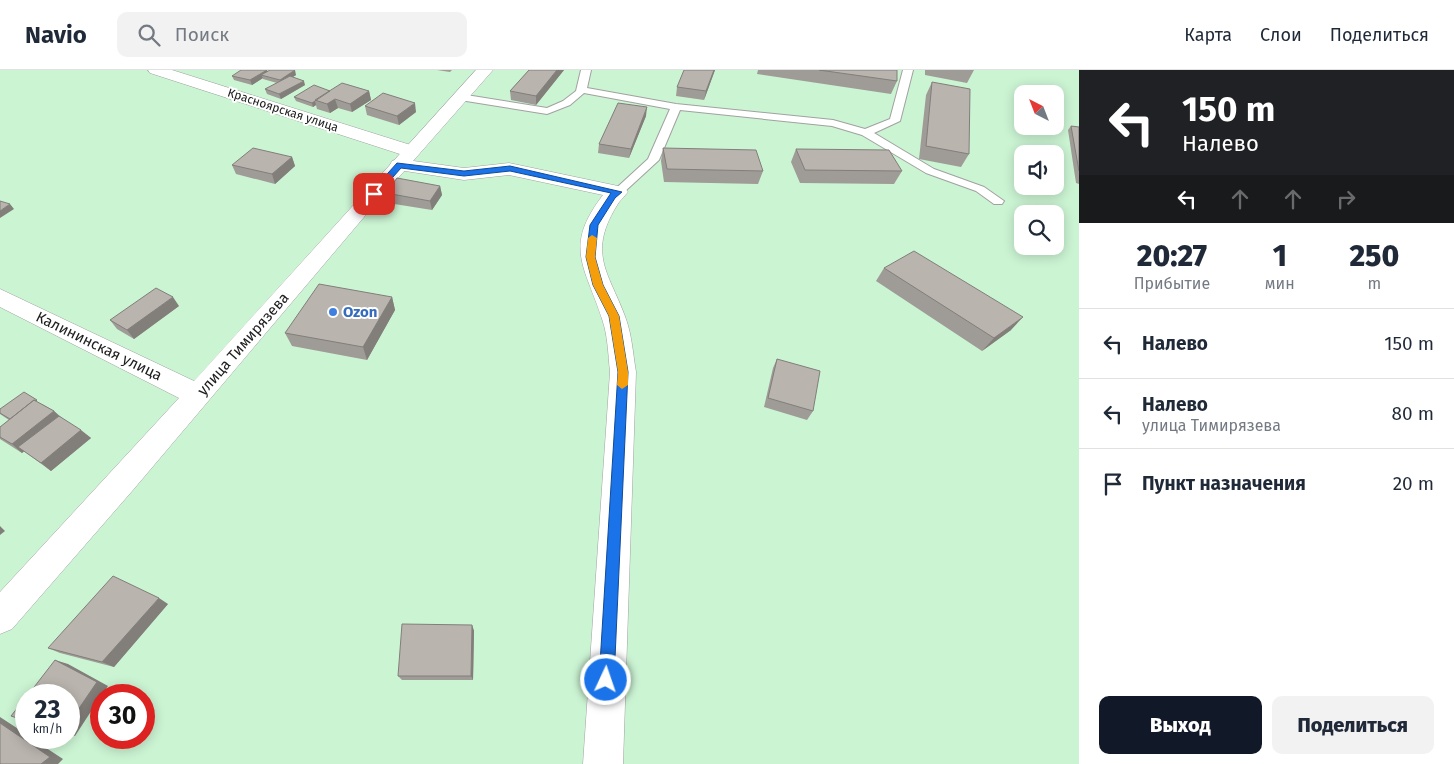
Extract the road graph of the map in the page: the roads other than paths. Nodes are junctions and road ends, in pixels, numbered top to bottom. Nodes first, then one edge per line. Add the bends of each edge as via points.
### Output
1 (156, 70) edge
2 (485, 70) edge
3 (586, 70) edge
4 (908, 70) edge
5 (582, 90) junction
6 (460, 98) junction
7 (676, 107) junction
8 (866, 133) junction
9 (405, 158) junction
10 (618, 192) junction
11 (998, 201) dead end
12 (0, 297) edge
13 (197, 395) junction
14 (0, 617) edge
15 (603, 764) edge

1 - 9 street, Красноярская улица
2 - 6 street, улица Тимирязева
3 - 5 lane
4 - 8 lane via 895,121
5 - 6 lane via 547,111
5 - 7 lane
6 - 9 street, улица Тимирязева
7 - 8 lane via 833,123
7 - 10 lane via 653,160
8 - 11 lane via 930,171 980,189
9 - 10 street, Красноярская улица via 464,174 510,168
9 - 13 street, улица Тимирязева
10 - 15 street via 594,225 590,257 598,285 614,316 623,372
12 - 13 street, Калининская улица
13 - 14 street, улица Тимирязева

